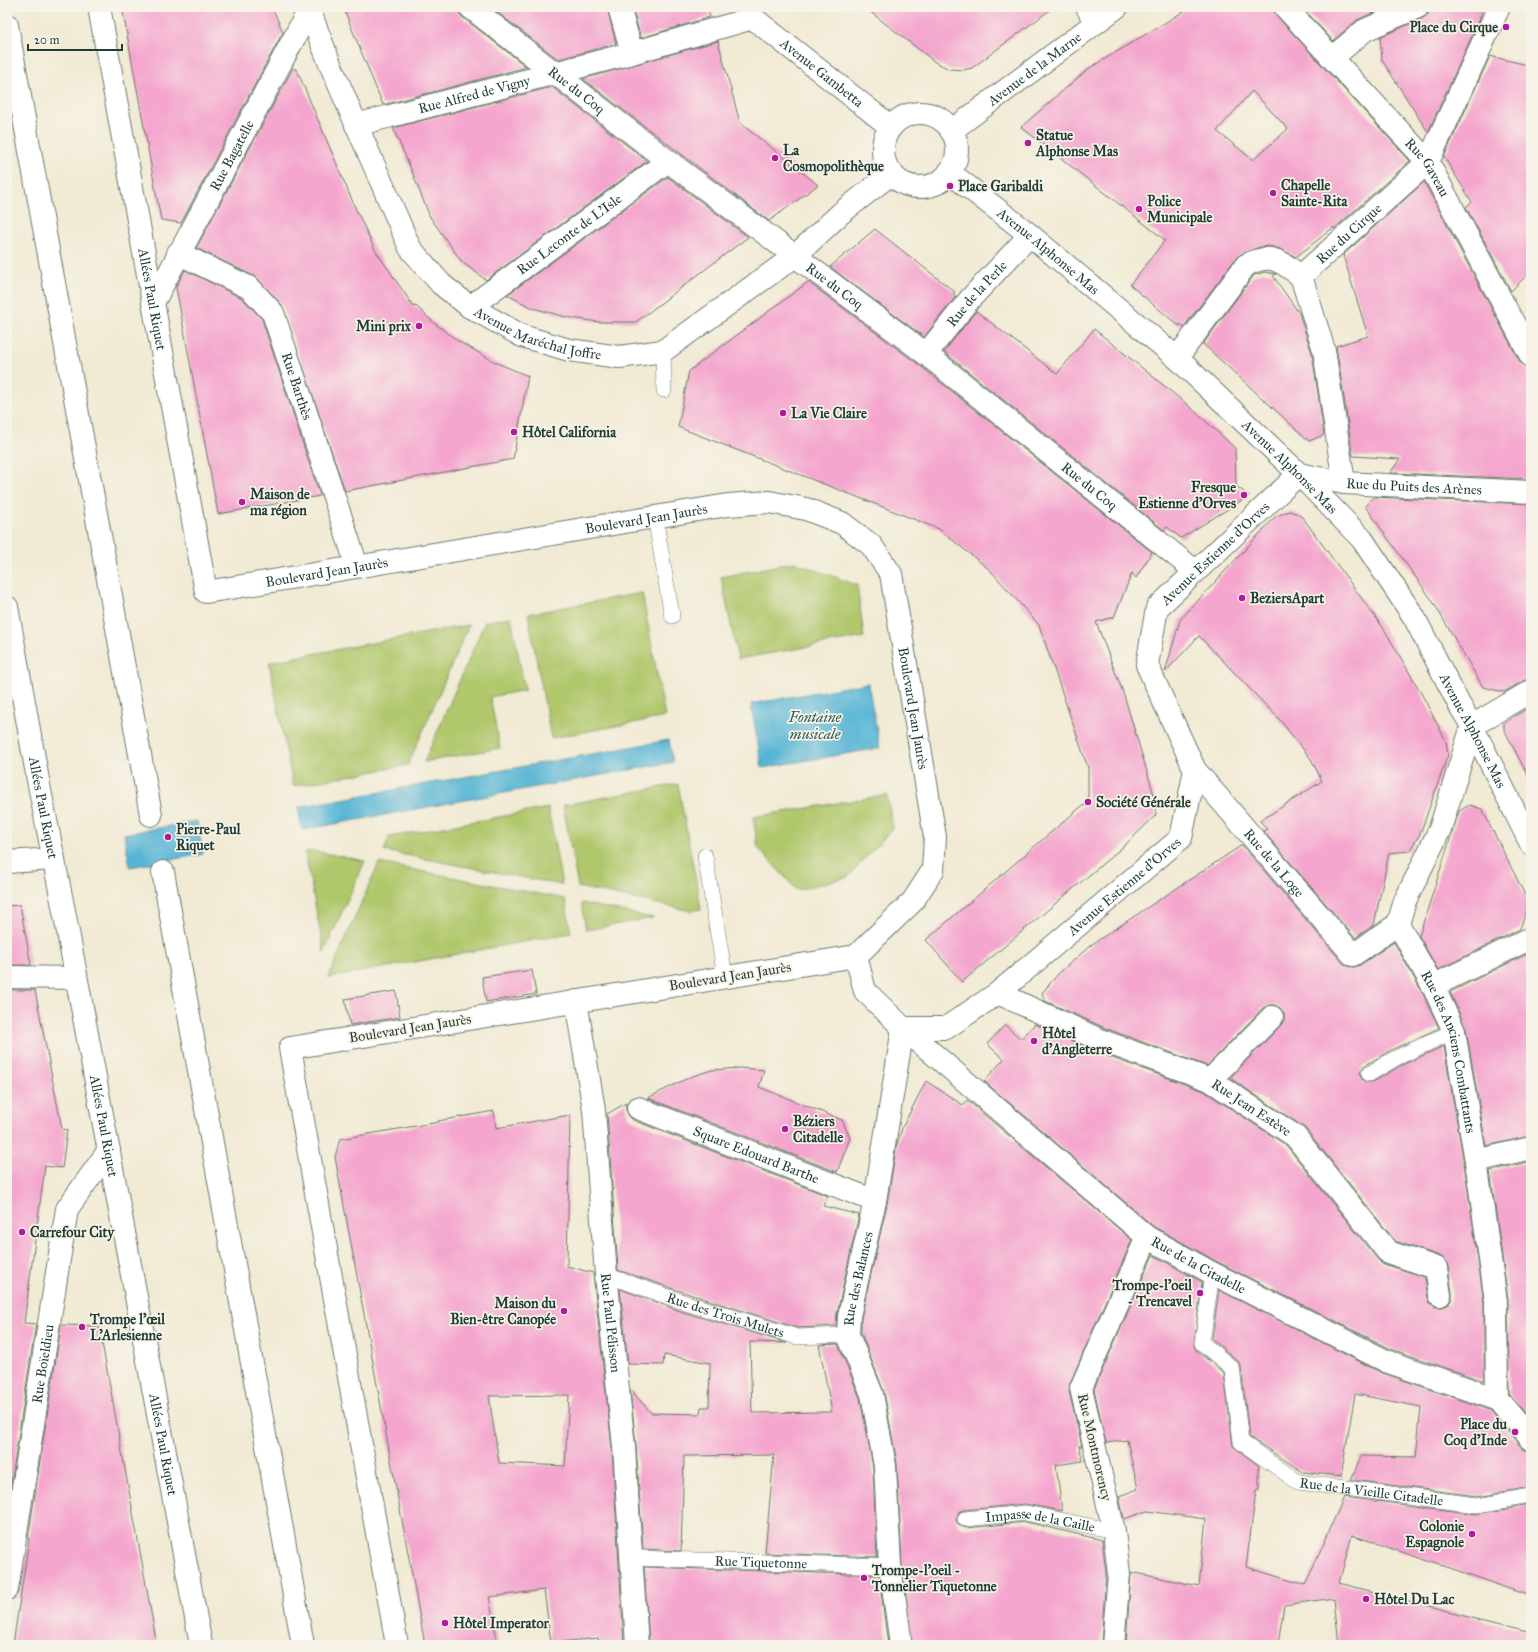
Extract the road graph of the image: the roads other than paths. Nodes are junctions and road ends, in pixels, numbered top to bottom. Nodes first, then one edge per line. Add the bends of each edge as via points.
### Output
1 (99, 7) edge
2 (470, 7) edge
3 (619, 7) edge
4 (1117, 7) edge
5 (1285, 7) edge
6 (1418, 7) edge
7 (1499, 7) edge
8 (309, 8) edge
9 (751, 11) edge
10 (1091, 15) edge
11 (7, 25) edge
12 (632, 53) junction
13 (1332, 58) junction
14 (553, 73) junction
15 (356, 125) junction
16 (891, 127) junction
17 (952, 131) junction
18 (668, 161) junction
19 (1428, 162) junction
20 (949, 172) junction
21 (892, 173) junction
22 (1030, 235) junction
23 (178, 253) junction
24 (795, 256) junction
25 (1301, 276) junction
26 (154, 301) junction
27 (470, 307) junction
28 (663, 351) junction
29 (926, 354) junction
30 (1531, 356) edge
31 (1177, 358) junction
32 (664, 390) dead end
33 (1298, 474) junction
34 (1344, 484) junction
35 (1531, 492) edge
36 (655, 516) junction
37 (357, 566) junction
38 (1195, 571) junction
39 (206, 592) joint
40 (7, 607) edge
41 (672, 616) dead end
42 (1531, 691) edge
43 (1472, 726) junction
44 (1195, 770) junction
45 (151, 815) dead end
46 (1531, 844) edge
47 (705, 856) dead end
48 (54, 860) junction
49 (7, 862) edge
50 (163, 872) dead end
51 (1398, 924) junction
52 (1531, 938) edge
53 (856, 956) junction
54 (7, 977) edge
55 (725, 977) junction
56 (76, 978) junction
57 (1433, 986) junction
58 (998, 993) junction
59 (576, 1001) junction
60 (1272, 1018) dead end
61 (903, 1028) junction
62 (1454, 1032) junction
63 (1369, 1074) dead end
64 (1210, 1080) junction
65 (638, 1108) dead end
66 (1531, 1148) edge
67 (109, 1150) junction
68 (1476, 1162) junction
69 (874, 1201) junction
70 (1147, 1237) junction
71 (1212, 1272) junction
72 (606, 1275) junction
73 (1440, 1295) dead end
74 (848, 1335) junction
75 (1497, 1399) junction
76 (1531, 1439) edge
77 (1531, 1496) edge
78 (965, 1519) dead end
79 (1114, 1531) junction
80 (632, 1558) junction
81 (890, 1566) junction
82 (7, 1589) edge
83 (201, 1645) edge
84 (303, 1645) edge
85 (397, 1645) edge
86 (637, 1645) edge
87 (900, 1645) edge
88 (1113, 1645) edge

1 - 26 street, Allées Paul Riquet
2 - 14 street, Rue du Coq
3 - 12 street
4 - 10 street, Avenue de la Marne
5 - 13 street, Rue Gaveau
6 - 13 street via 1365,30
7 - 19 street, Rue du Cirque
8 - 15 street, Avenue Maréchal Joffre
8 - 23 street, Rue Bagatelle
9 - 12 street, Rue Alfred de Vigny
9 - 16 street, Avenue Gambetta
10 - 17 street, Avenue de la Marne
11 - 45 street
12 - 14 street, Rue Alfred de Vigny
13 - 19 street, Rue Gaveau
14 - 15 street, Rue Alfred de Vigny
14 - 18 street, Rue du Coq
15 - 27 street, Avenue Maréchal Joffre via 410,248 441,284
16 - 17 street via 905,116 922,113 939,118
16 - 21 street via 883,150 884,159
17 - 20 street via 957,152
18 - 24 street, Rue du Coq
18 - 27 street, Rue Leconte de L'Isle
19 - 25 street, Rue du Cirque
19 - 30 street, Rue Gaveau
20 - 21 street via 937,183 921,187 905,183
20 - 22 street, Avenue Alphonse Mas
21 - 24 street, Avenue Maréchal Joffre via 841,213
22 - 29 street, Rue de la Perle via 970,299
22 - 31 street, Avenue Alphonse Mas
23 - 26 street, Rue Bagatelle
23 - 37 street, Rue Barthès via 250,288 273,313
24 - 28 street, Avenue Maréchal Joffre
24 - 29 street, Rue du Coq
25 - 31 street via 1275,259 1259,259 1246,265
25 - 34 street via 1324,350
26 - 39 street, Allées Paul Riquet
27 - 28 street, Avenue Maréchal Joffre via 522,336 569,350 619,357
28 - 32 lane
29 - 38 street, Rue du Coq
31 - 33 street, Avenue Alphonse Mas
33 - 34 street, Rue du Puits des Arènes
33 - 38 street, Avenue Estienne d'Orves
33 - 43 street, Avenue Alphonse Mas via 1362,539 1414,616
34 - 35 street, Rue du Puits des Arènes
36 - 37 street, Boulevard Jean Jaurès
36 - 41 lane
36 - 53 street, Boulevard Jean Jaurès via 728,505 769,502 806,509 842,523 871,545 891,574 935,837 934,870 913,901
37 - 39 street, Boulevard Jean Jaurès
38 - 44 street, Avenue Estienne d'Orves via 1157,608 1148,665
40 - 48 street, Allées Paul Riquet
42 - 43 street
43 - 46 street, Avenue Alphonse Mas
43 - 51 street via 1440,829 1405,901
44 - 51 street, Rue de la Loge via 1353,955
44 - 58 street, Avenue Estienne d'Orves via 1181,838
47 - 55 lane
48 - 49 street
48 - 56 street, Allées Paul Riquet
50 - 84 street
51 - 57 street, Rue des Anciens Combattants
52 - 57 street
53 - 55 street, Boulevard Jean Jaurès
53 - 61 street, Rue de la Citadelle via 865,991
54 - 56 street
55 - 59 street, Boulevard Jean Jaurès
56 - 67 street, Allées Paul Riquet
57 - 62 street, Rue des Anciens Combattants
58 - 61 street, Avenue Estienne d'Orves via 946,1028
58 - 64 street, Rue Jean Estève via 1100,1040
59 - 72 street, Rue Paul Pélisson via 594,1110
59 - 85 street, Boulevard Jean Jaurès via 290,1048
60 - 64 street
61 - 69 street, Rue des Balances
61 - 70 street, Rue de la Citadelle
62 - 63 lane via 1396,1058
62 - 68 street, Rue des Anciens Combattants
64 - 73 street, Rue Jean Estève via 1295,1136 1388,1252 1436,1268
65 - 69 street, Square Edouard Barthe
66 - 68 street
67 - 82 street, Rue Boïeldieu via 67,1209
67 - 83 street, Allées Paul Riquet
68 - 75 street, Rue des Anciens Combattants via 1496,1301
69 - 74 street, Rue des Balances via 849,1316
70 - 71 street, Rue de la Citadelle
70 - 79 street, Rue Montmorency via 1081,1388
71 - 75 street, Rue de la Citadelle via 1386,1361
71 - 77 lane, Rue de la Vieille Citadelle via 1202,1343 1232,1368 1241,1442 1269,1463 1298,1482 1477,1505
72 - 74 lane, Rue des Trois Mulets via 797,1337
72 - 80 street, Rue Paul Pélisson via 624,1447
74 - 81 street, Rue des Balances via 872,1394 885,1466
75 - 76 street
78 - 79 lane, Impasse de la Caille via 1026,1513
79 - 88 street, Rue Montmorency via 1119,1574
80 - 81 lane, Rue Tiquetonne
80 - 86 street, Rue Paul Pélisson
81 - 87 street, Rue des Balances

